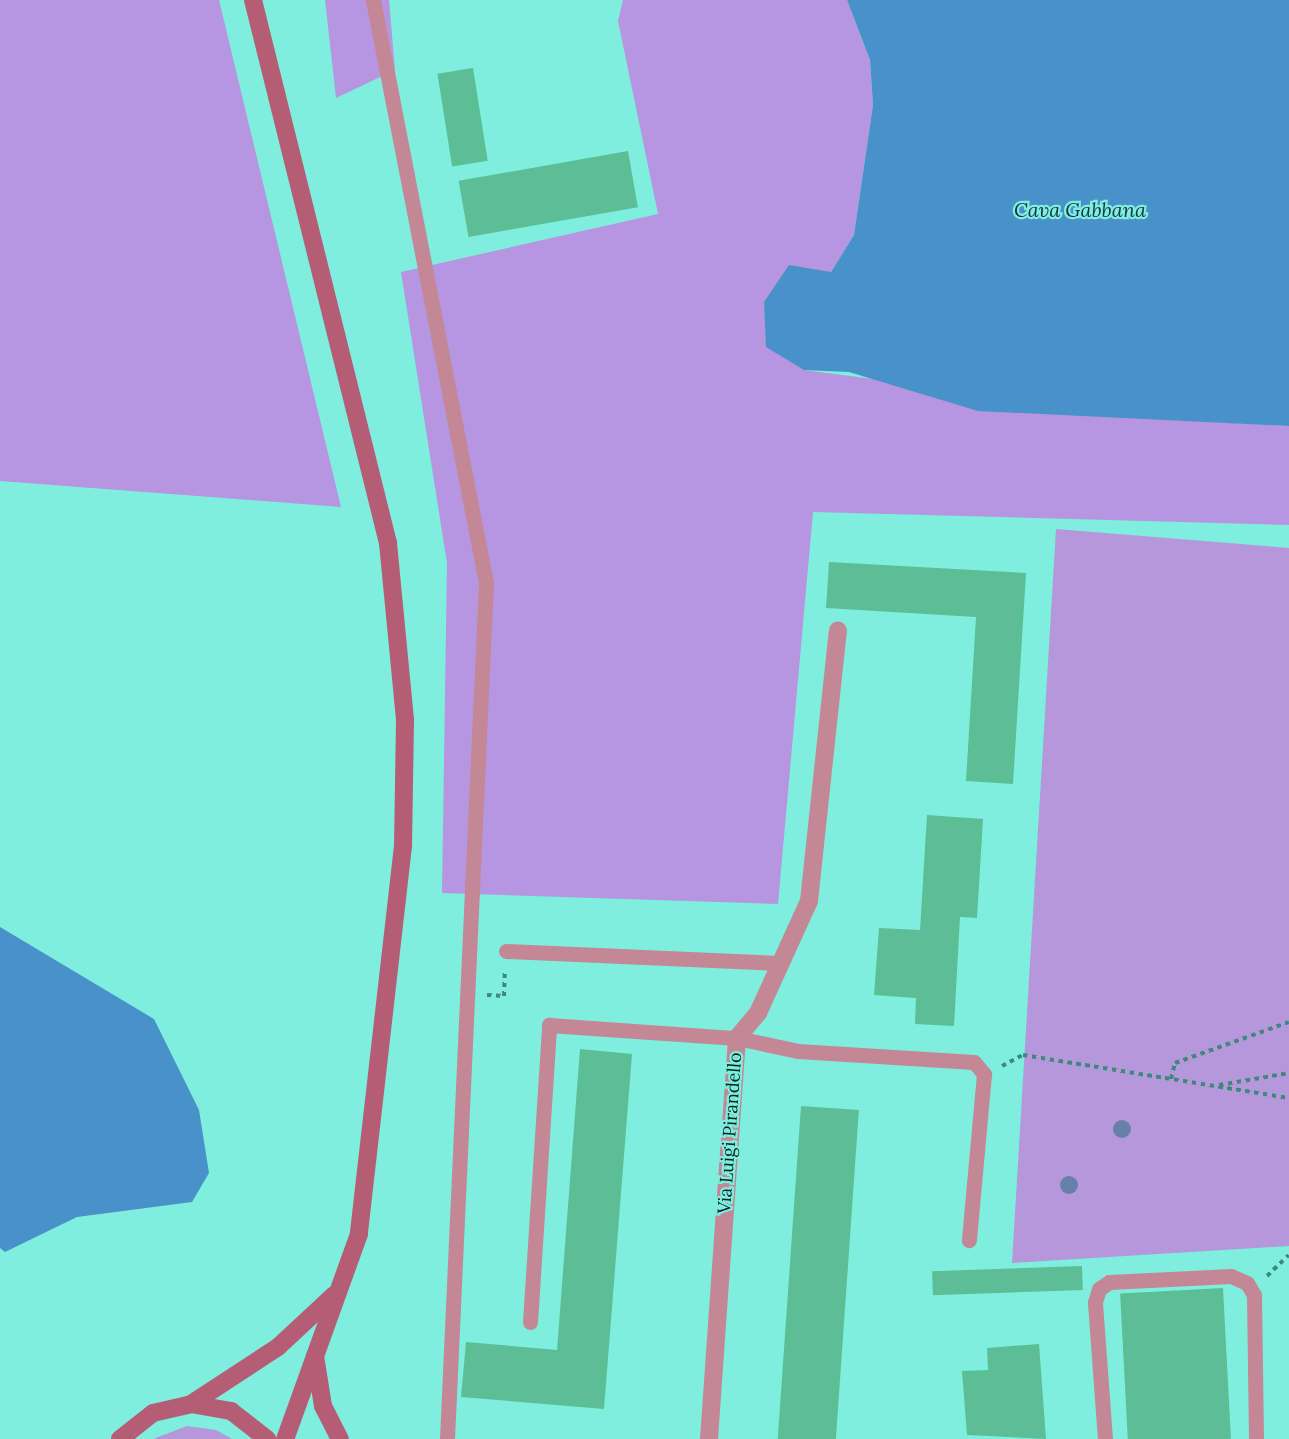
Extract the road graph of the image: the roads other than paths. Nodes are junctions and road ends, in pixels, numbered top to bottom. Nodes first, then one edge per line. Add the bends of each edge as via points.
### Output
1 (253, 0) edge
2 (373, 0) edge
3 (838, 631) dead end
4 (506, 951) road end
5 (781, 963) junction
6 (737, 1038) junction
7 (969, 1240) dead end
8 (335, 1293) junction
9 (530, 1322) dead end
10 (315, 1356) junction
11 (191, 1404) junction
12 (120, 1439) edge
13 (267, 1439) edge
14 (285, 1439) edge
15 (340, 1439) edge
16 (447, 1439) edge
17 (709, 1439) edge
18 (1105, 1439) edge
19 (1256, 1439) edge

1 - 8 street via 388,543 402,661 403,846 362,1215 353,1256
2 - 16 lane via 486,584
3 - 5 street, Via Luigi Pirandello via 810,901
4 - 5 lane
5 - 6 street, Via Luigi Pirandello via 758,1013
6 - 7 lane via 798,1051 974,1062 984,1074
6 - 9 lane via 549,1025
6 - 17 street, Via Luigi Pirandello
8 - 10 street
8 - 11 street via 278,1347
10 - 14 street
10 - 15 street via 323,1406
11 - 12 street via 153,1413
11 - 13 street via 231,1411
18 - 19 lane via 1095,1302 1099,1289 1109,1282 1231,1276 1249,1286 1254,1295

